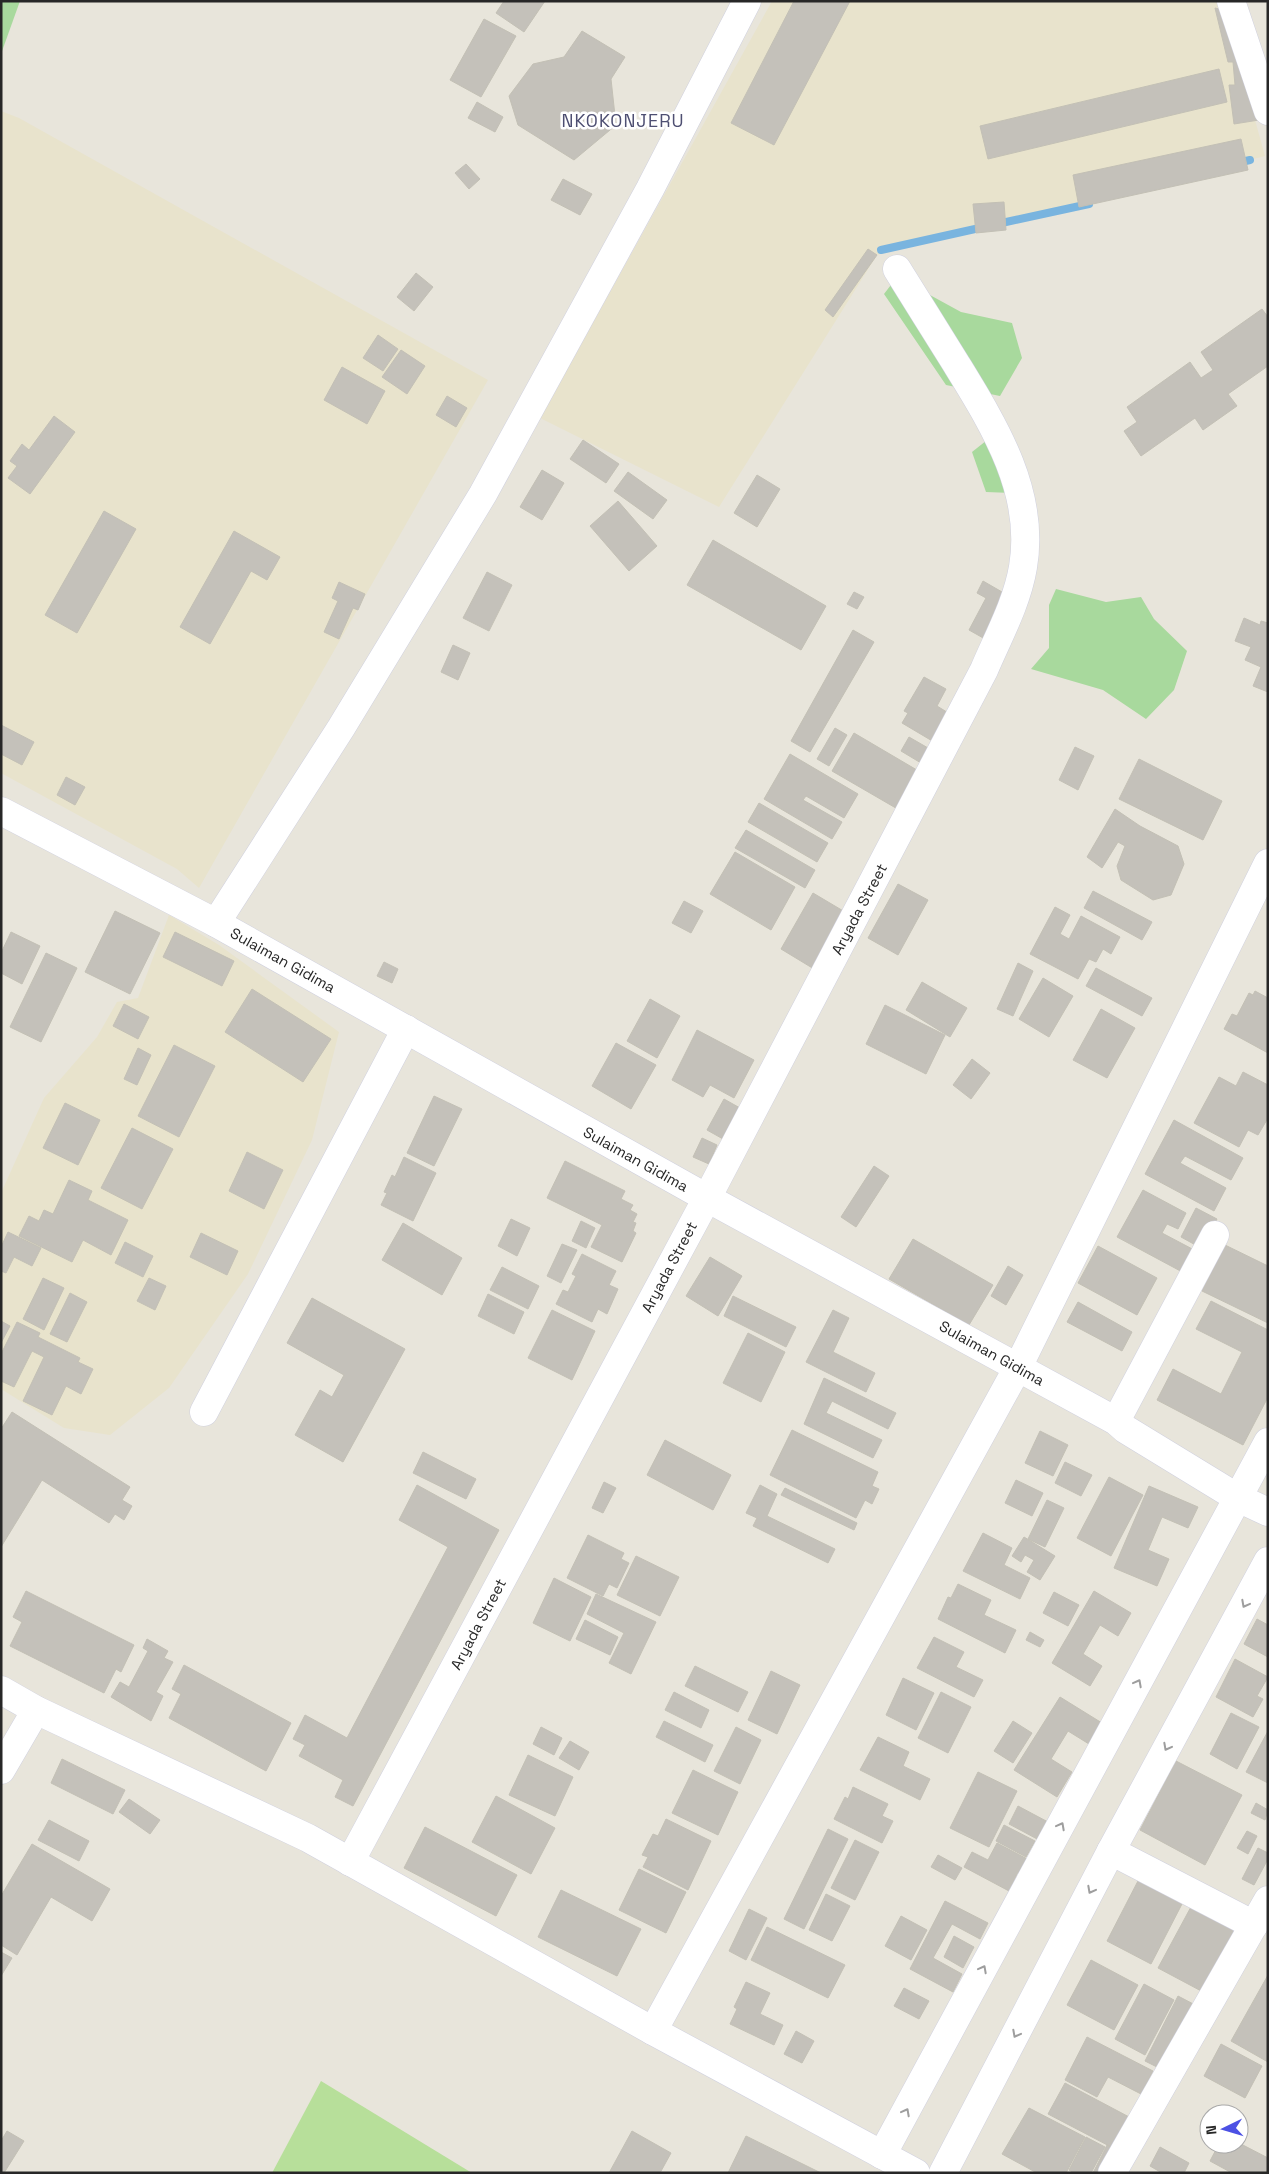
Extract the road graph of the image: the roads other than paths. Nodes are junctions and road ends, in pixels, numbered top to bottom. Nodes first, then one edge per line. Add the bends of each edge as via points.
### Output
1 (748, 1) edge
2 (1231, 1) edge
3 (1268, 111) edge
4 (897, 269) dead end
5 (1, 811) edge
6 (1268, 863) edge
7 (216, 923) junction
8 (406, 1029) junction
9 (706, 1198) junction
10 (1215, 1235) dead end
11 (1018, 1367) junction
12 (204, 1412) dead end
13 (1116, 1421) junction
14 (1268, 1442) edge
15 (1238, 1498) junction
16 (1268, 1512) edge
17 (1268, 1561) edge
18 (1, 1690) edge
19 (36, 1710) junction
20 (1, 1770) edge
21 (1112, 1851) junction
22 (350, 1862) junction
23 (1268, 1900) edge
24 (1254, 1924) junction
25 (653, 2031) junction
26 (882, 2155) junction
27 (916, 2173) edge
28 (943, 2173) edge
29 (1112, 2173) edge

1 - 7 street via 650,189 483,494 341,728
2 - 3 street
4 - 9 street, Aryada Street via 1003,445 1018,481 1026,529 1023,566 1016,597 984,670
5 - 7 street, Sulaiman Gidima
6 - 11 street
7 - 8 street, Sulaiman Gidima
8 - 9 street, Sulaiman Gidima
8 - 12 street
9 - 11 street, Sulaiman Gidima
9 - 22 street, Aryada Street
10 - 13 street
11 - 13 street, Sulaiman Gidima
11 - 25 street
13 - 15 street, Sulaiman Gidima
14 - 15 street
15 - 16 street, Sulaiman Gidima
26 -> 15 street
17 -> 21 street
18 - 19 street
19 - 20 street
19 - 22 street via 308,1838
21 - 24 street
21 -> 28 street
22 - 25 street
23 - 24 street
24 - 29 street
25 - 26 street
26 - 27 street

